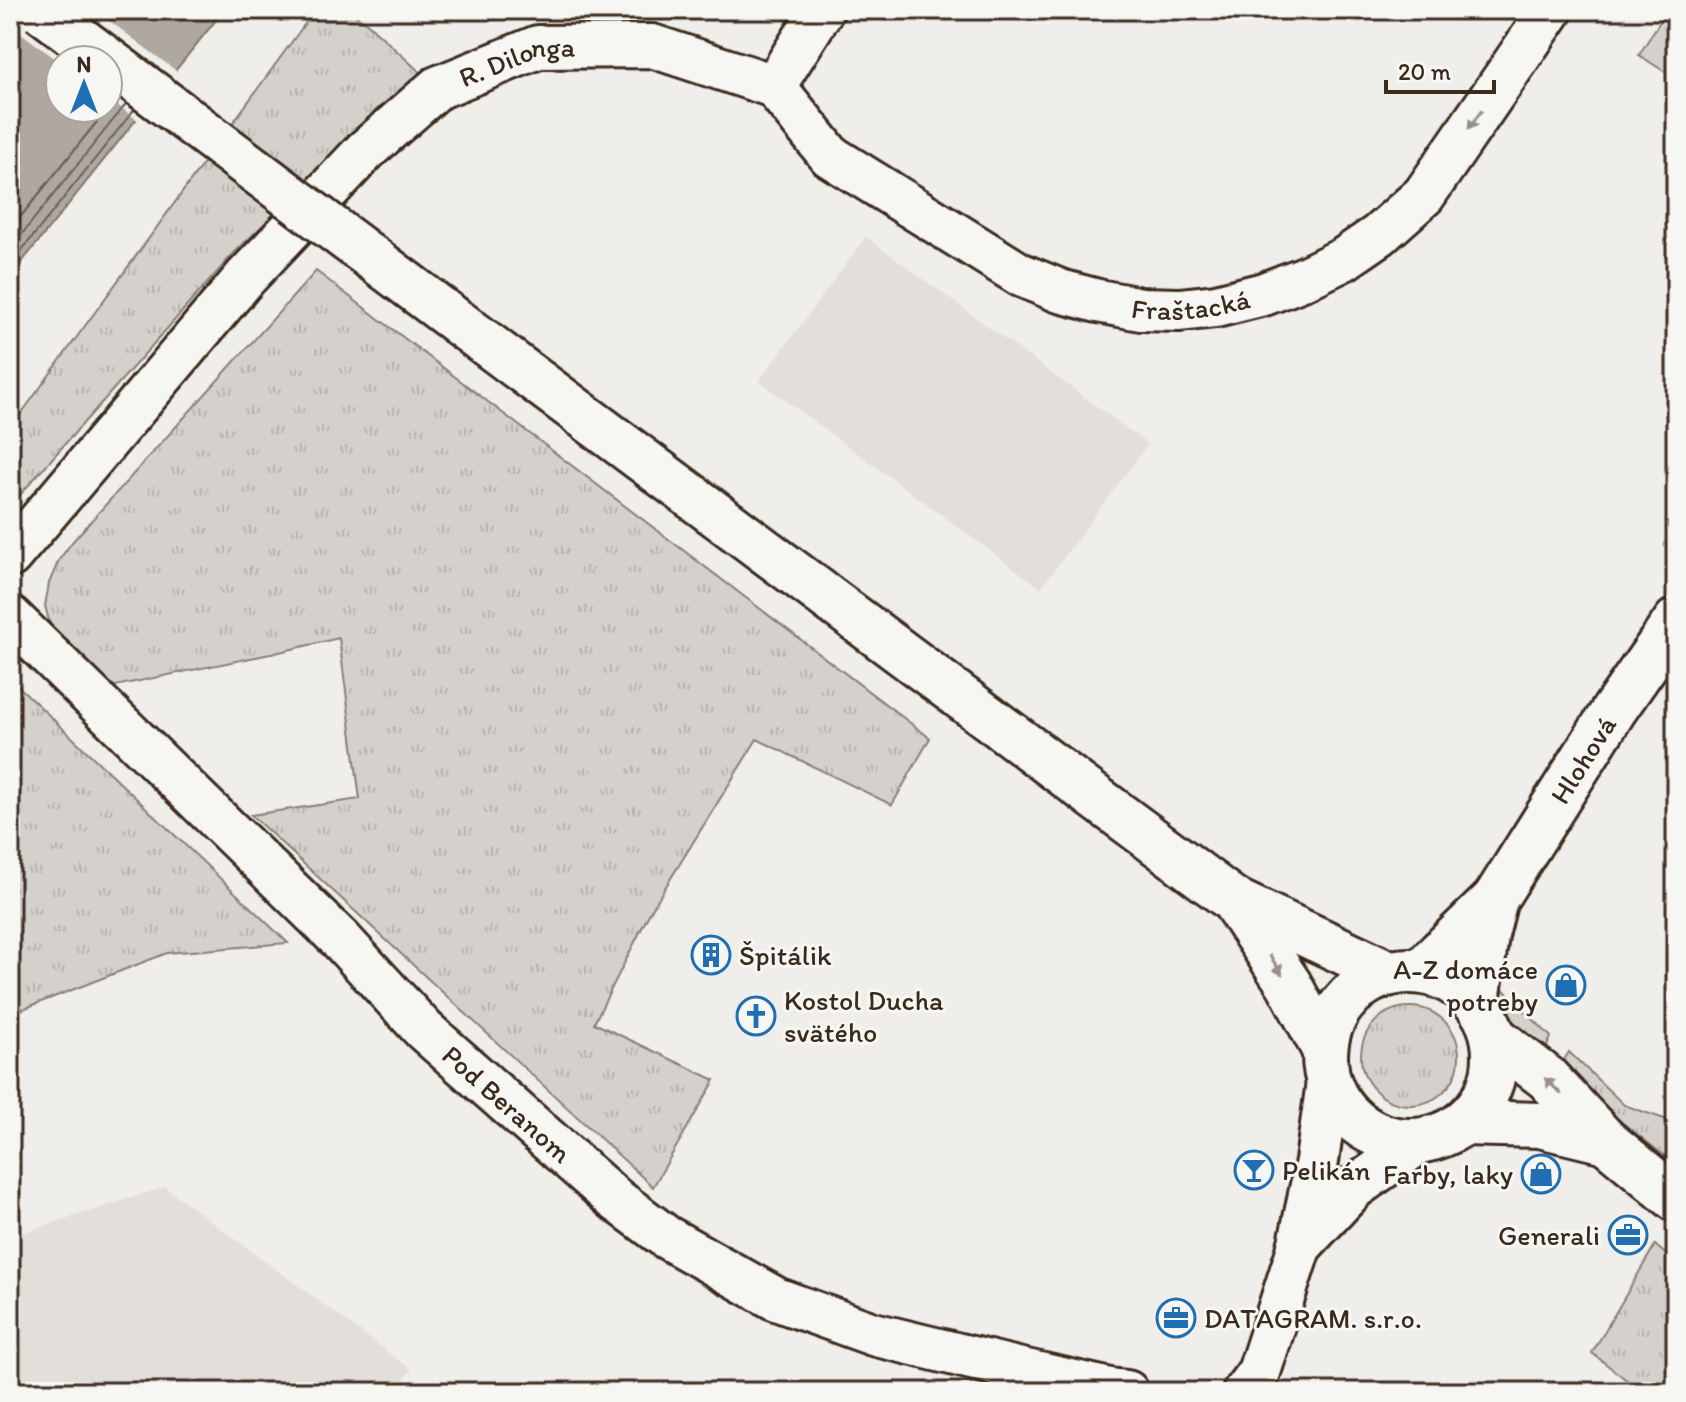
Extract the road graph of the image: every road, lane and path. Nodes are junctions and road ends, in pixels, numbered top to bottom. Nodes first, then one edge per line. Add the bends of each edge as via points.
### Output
1 (41, 10) edge
2 (822, 10) edge
3 (1551, 10) edge
4 (774, 86) junction
5 (10, 556) edge
6 (10, 617) edge
7 (1676, 621) edge
8 (1495, 899) junction
9 (1233, 900) junction
10 (1405, 972) junction
11 (1485, 1020) junction
12 (1326, 1065) junction
13 (1464, 1123) junction
14 (1422, 1140) junction
15 (1606, 1141) junction
16 (1676, 1199) edge
17 (1299, 1248) junction
18 (1011, 1381) edge
19 (1127, 1392) edge
20 (1244, 1392) edge

1 - 9 main road, bridge
2 - 4 street
3 -> 4 street, Fraštacká via 1424,195 1379,235 1344,259 1264,294 1180,310 1098,301 1021,275 830,156
4 - 5 street, R. Dilonga via 652,46 538,47 437,88 366,150 245,278
6 - 18 street, Pod Beranom via 341,940 424,1030 615,1199 666,1237 776,1299
7 - 8 main road, Hlohová
8 - 10 main road, Hlohová
8 - 11 main road, Hlohová via 1486,935
9 - 10 main road
9 -> 12 main road via 1289,984
10 - 11 main road via 1445,977 1465,990
10 - 12 main road via 1366,982 1342,1003 1330,1025
11 - 13 main road via 1496,1054 1495,1070 1479,1106
15 -> 11 main road
12 - 14 main road via 1335,1097 1356,1123 1399,1141
12 - 17 street via 1317,1161
13 - 14 main road
13 - 15 main road via 1540,1125
14 - 17 street via 1355,1187
15 - 16 main road
17 - 20 street via 1259,1372
18 - 19 street, Pod Beranom

